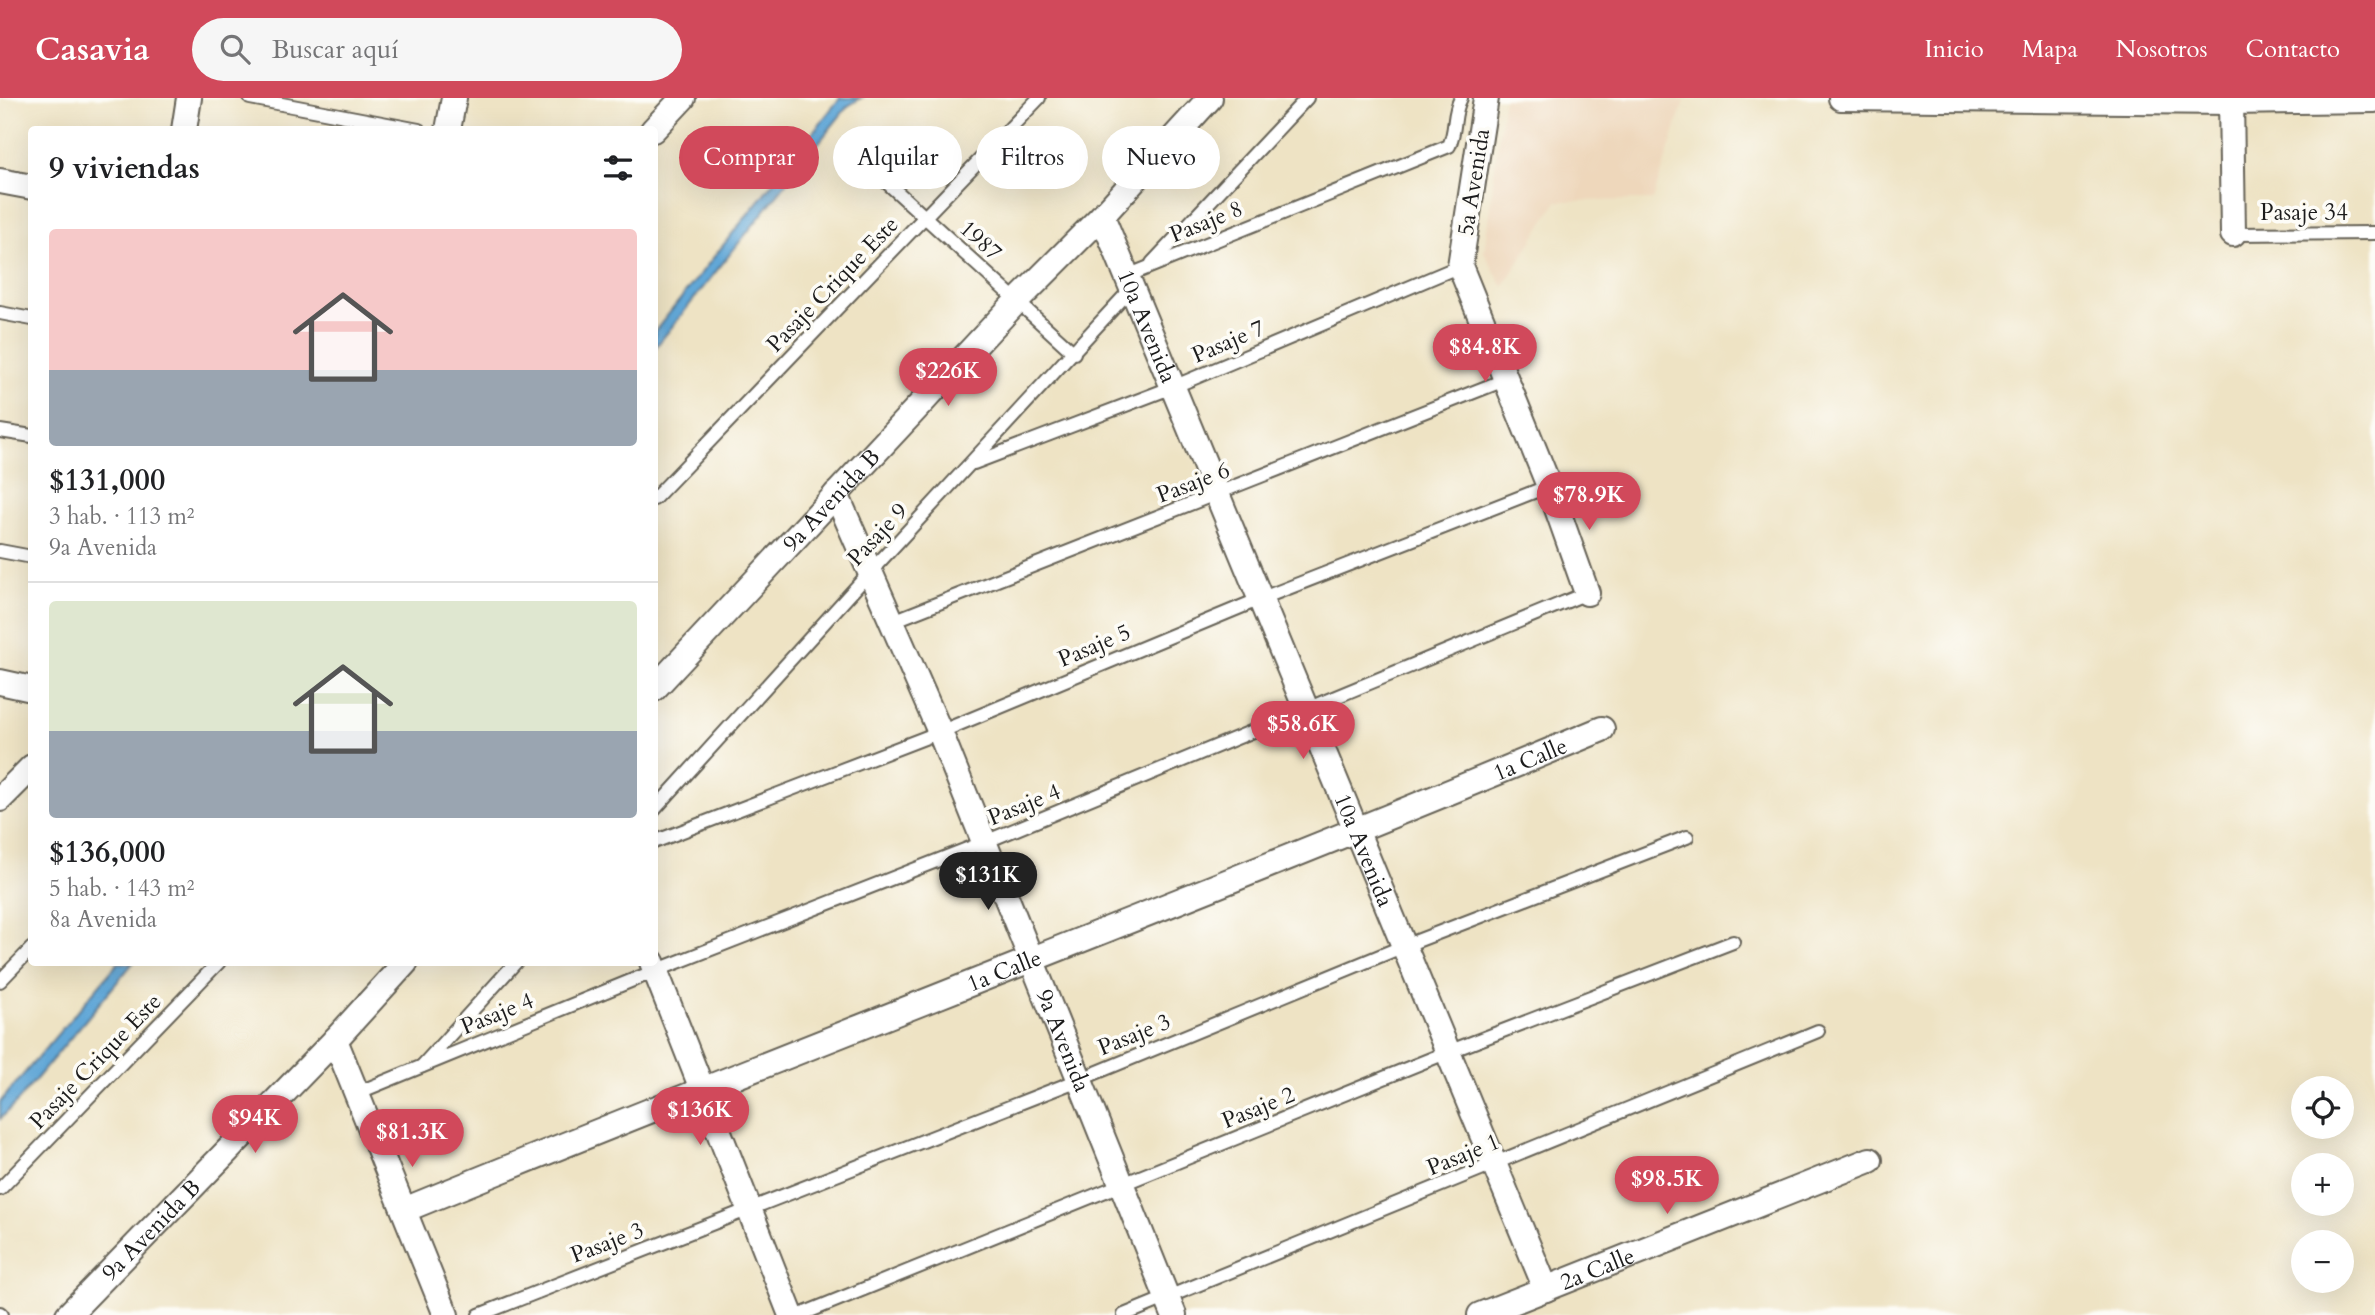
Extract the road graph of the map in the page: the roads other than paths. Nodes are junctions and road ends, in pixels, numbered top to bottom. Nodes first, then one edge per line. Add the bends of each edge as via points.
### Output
1 (189, 98) edge
2 (250, 98) edge
3 (454, 98) edge
4 (683, 98) edge
5 (1040, 98) edge
6 (1210, 98) edge
7 (1307, 98) edge
8 (1461, 98) edge
9 (1486, 98) edge
10 (1841, 98) edge
11 (2231, 100) edge
12 (2375, 100) edge
13 (185, 126) edge
14 (398, 126) edge
15 (449, 126) edge
16 (657, 126) edge
17 (0, 181) edge
18 (28, 186) edge
19 (894, 189) edge
20 (1102, 216) junction
21 (925, 218) junction
22 (2375, 233) edge
23 (2233, 234) joint
24 (1460, 266) junction
25 (1136, 276) junction
26 (1017, 301) junction
27 (0, 313) edge
28 (28, 318) edge
29 (1074, 353) junction
30 (1507, 379) junction
31 (1173, 387) junction
32 (0, 430) edge
33 (28, 435) edge
34 (971, 464) junction
35 (1549, 486) junction
36 (658, 495) edge
37 (836, 495) junction
38 (1217, 495) junction
39 (0, 551) edge
40 (28, 556) edge
41 (871, 571) junction
42 (1587, 593) joint
43 (1260, 599) junction
44 (893, 621) junction
45 (0, 682) edge
46 (658, 685) edge
47 (28, 688) edge
48 (1306, 710) junction
49 (1602, 729) dead end
50 (940, 732) junction
51 (28, 771) edge
52 (0, 799) edge
53 (658, 806) edge
54 (1357, 832) junction
55 (1687, 837) dead end
56 (658, 840) edge
57 (985, 842) junction
58 (1733, 942) dead end
59 (1404, 946) junction
60 (28, 952) edge
61 (1032, 960) junction
62 (658, 965) edge
63 (215, 966) edge
64 (401, 966) edge
65 (512, 966) edge
66 (653, 967) edge
67 (0, 981) edge
68 (1818, 1031) dead end
69 (335, 1040) junction
70 (1448, 1052) junction
71 (420, 1068) junction
72 (1081, 1079) junction
73 (702, 1088) junction
74 (357, 1093) junction
75 (1870, 1160) dead end
76 (1494, 1164) junction
77 (1122, 1185) junction
78 (0, 1189) edge
79 (749, 1209) junction
80 (404, 1210) junction
81 (1546, 1289) junction
82 (1171, 1306) edge
83 (68, 1315) edge
84 (446, 1315) edge
85 (479, 1315) edge
86 (792, 1315) edge
87 (800, 1315) edge
88 (1124, 1315) edge
89 (1480, 1315) edge

1 - 13 street
2 - 14 lane
3 - 15 street
4 - 16 street
5 - 21 lane, Pasaje Crique Este
6 - 20 street, 9a Avenida B
7 - 25 lane, Pasaje 9
8 - 25 lane, Pasaje 8 via 1454,110 1449,146
9 - 24 street, 5a Avenida
10 - 11 street
11 - 12 street
11 - 23 street
17 - 18 street
19 - 21 lane, 1987
20 - 25 street, 10a Avenida
20 - 26 street, 9a Avenida B
21 - 26 lane, 1987
21 - 36 lane, Pasaje Crique Este
22 - 23 lane, Pasaje 34
24 - 30 street
24 - 31 lane, Pasaje 7
25 - 29 lane, Pasaje 9
25 - 31 street, 10a Avenida
26 - 29 lane, 1987
26 - 37 street, 9a Avenida B
27 - 28 lane
29 - 34 lane, Pasaje 9
30 - 35 street
30 - 38 lane, Pasaje 6
31 - 34 lane, Pasaje 7
31 - 38 street, 10a Avenida
32 - 33 lane
34 - 41 lane, Pasaje 9
35 - 42 street
35 - 43 lane, Pasaje 5
37 - 41 street, 9a Avenida
37 - 46 street, 9a Avenida B
38 - 43 street, 10a Avenida
38 - 44 lane, Pasaje 6
39 - 40 lane
41 - 44 street, 9a Avenida
41 - 53 lane, Pasaje 9
42 - 48 lane, Pasaje 4
43 - 48 street, 10a Avenida
43 - 50 lane, Pasaje 5
44 - 50 street, 9a Avenida
45 - 47 street
48 - 54 street, 10a Avenida
48 - 57 lane, Pasaje 4
49 - 54 street, 1a Calle
50 - 56 lane, Pasaje 5
50 - 57 street, 9a Avenida
51 - 52 street
54 - 59 street, 10a Avenida
54 - 61 street, 1a Calle
55 - 59 lane, Pasaje 3
57 - 61 street, 9a Avenida
57 - 62 lane, Pasaje 4
58 - 70 lane, Pasaje 2
59 - 70 street, 10a Avenida
59 - 72 lane, Pasaje 3
60 - 67 lane
61 - 72 street, 9a Avenida
61 - 73 street, 1a Calle
63 - 78 lane, Pasaje Crique Este
64 - 69 street, 9a Avenida B
65 - 71 lane
66 - 71 lane, Pasaje 4
66 - 73 street
68 - 76 lane, Pasaje 1
69 - 74 street
69 - 83 street, 9a Avenida B
70 - 76 street, 10a Avenida
70 - 77 lane, Pasaje 2
71 - 74 lane, Pasaje 4
72 - 77 street, 9a Avenida
72 - 79 lane, Pasaje 3
73 - 79 street
73 - 80 street, 1a Calle
74 - 80 street
75 - 81 street, 2a Calle
76 - 81 street, 10a Avenida
76 - 82 lane, Pasaje 1
77 - 82 street, 9a Avenida
77 - 87 lane, Pasaje 2
79 - 85 lane, Pasaje 3
79 - 86 street
80 - 84 street
81 - 89 street, 2a Calle
82 - 88 lane, Pasaje 1

